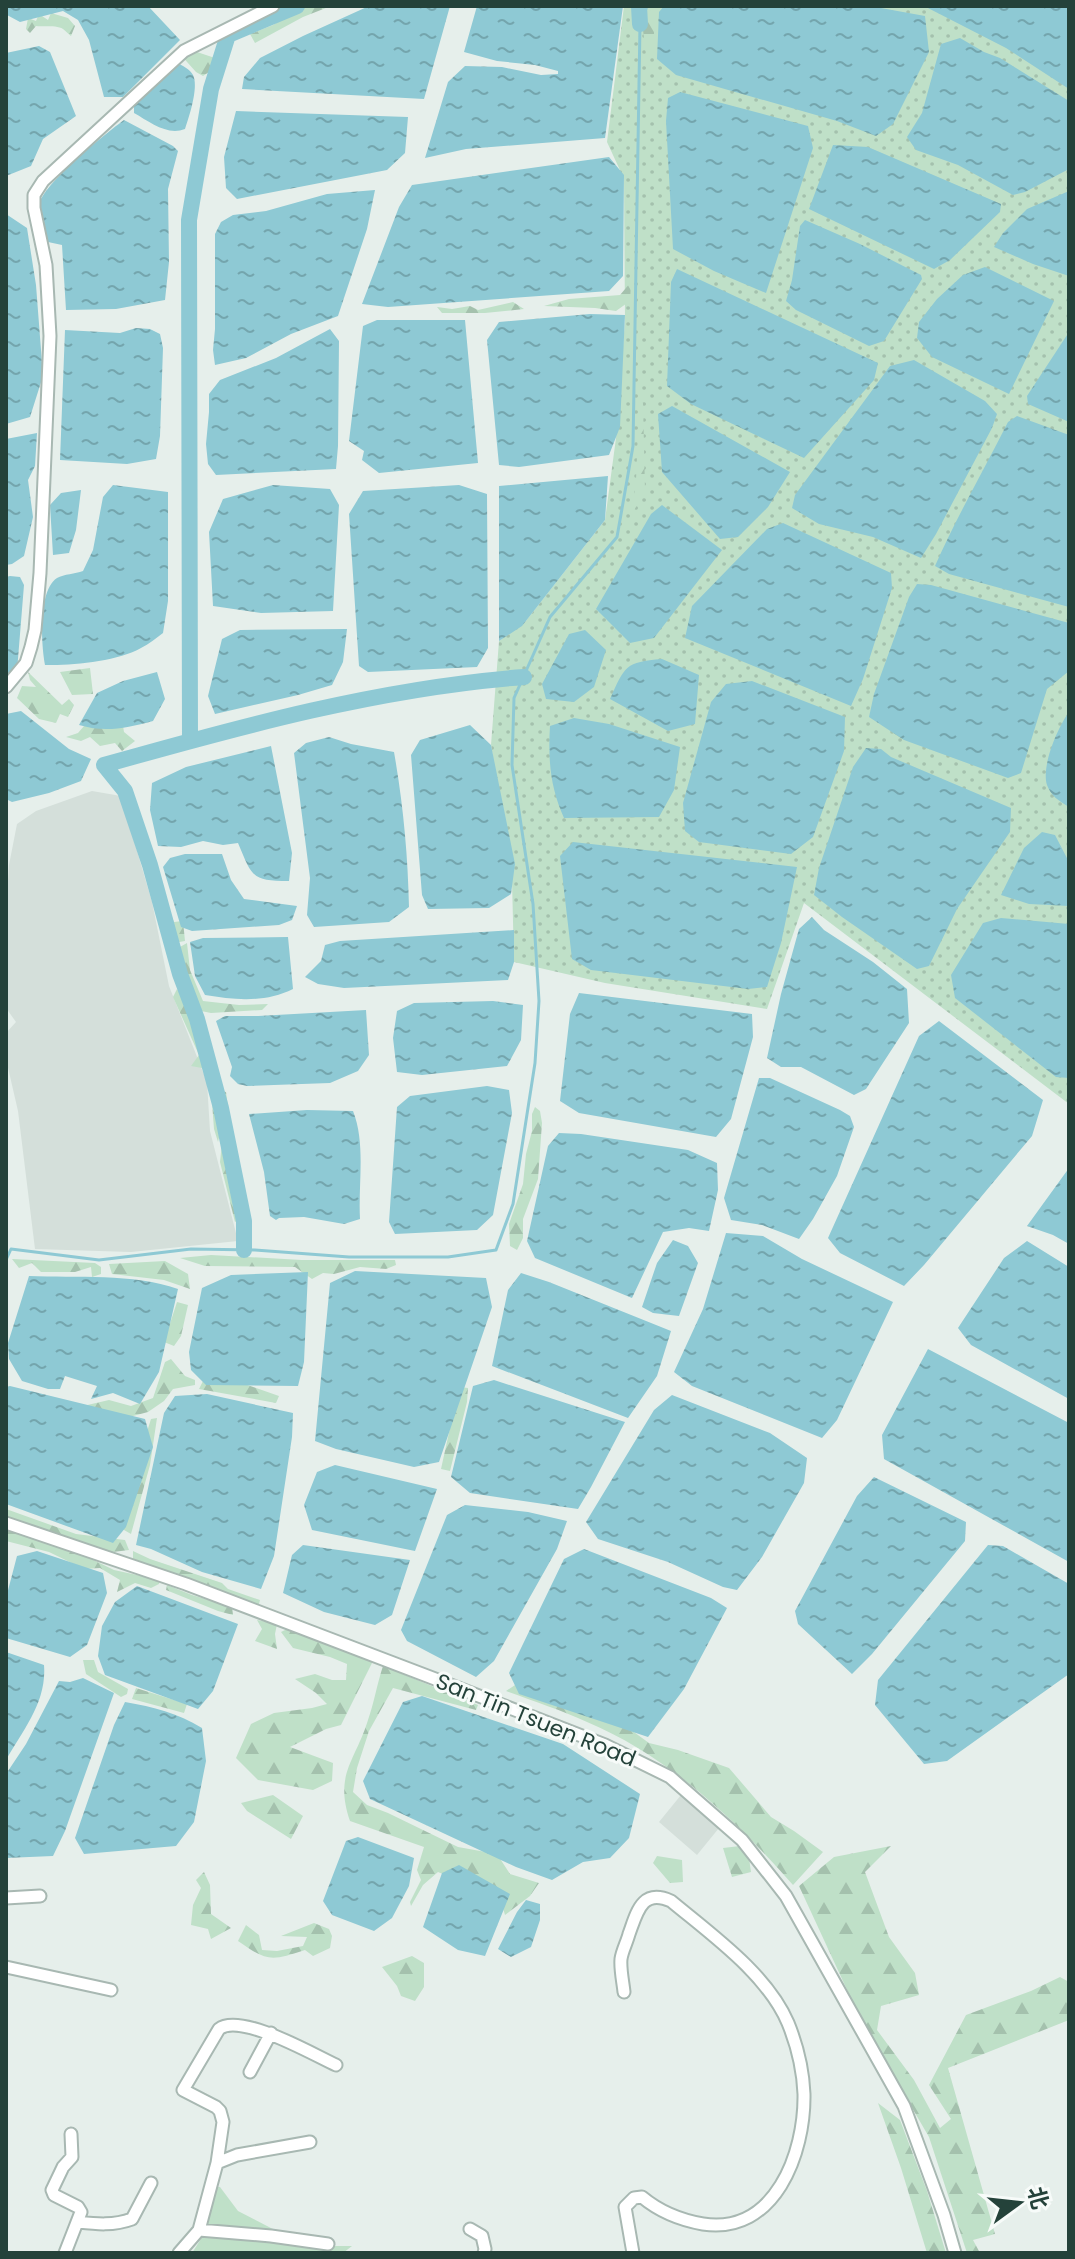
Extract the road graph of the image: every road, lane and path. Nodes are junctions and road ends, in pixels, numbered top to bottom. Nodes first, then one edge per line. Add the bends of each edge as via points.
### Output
1 (273, 6) edge
2 (6, 687) edge
3 (6, 1523) edge
4 (40, 1896) dead end
5 (6, 1898) edge
6 (6, 1967) edge
7 (111, 1990) dead end
8 (624, 1992) dead end
9 (271, 2033) junction
10 (336, 2065) dead end
11 (250, 2072) dead end
12 (71, 2134) dead end
13 (310, 2142) dead end
14 (217, 2163) junction
15 (151, 2183) dead end
16 (77, 2222) junction
17 (470, 2229) dead end
18 (199, 2230) junction
19 (328, 2244) dead end
20 (65, 2253) edge
21 (179, 2253) edge
22 (484, 2253) edge
23 (633, 2253) edge
24 (955, 2253) edge

1 - 2 street via 184,51 34,195 48,279 50,336 40,573 31,647 26,663
3 - 24 street, San Tin Tsuen Road via 394,1663 605,1745 670,1777 742,1840 786,1896 904,2106
4 - 5 street
6 - 7 street
8 - 23 street via 621,1959 638,1909 653,1897 671,1901 762,1979 796,2045 804,2094 798,2143 769,2203 756,2214 724,2225 688,2221 642,2197 634,2198 625,2207
9 - 10 street
9 - 11 street
9 - 14 street via 222,2026 183,2090 220,2111
12 - 16 street via 72,2157 52,2190 78,2207
13 - 14 street
14 - 18 street
15 - 16 street via 132,2219 100,2225
16 - 20 street
17 - 22 street via 482,2236
18 - 19 street
18 - 21 street

